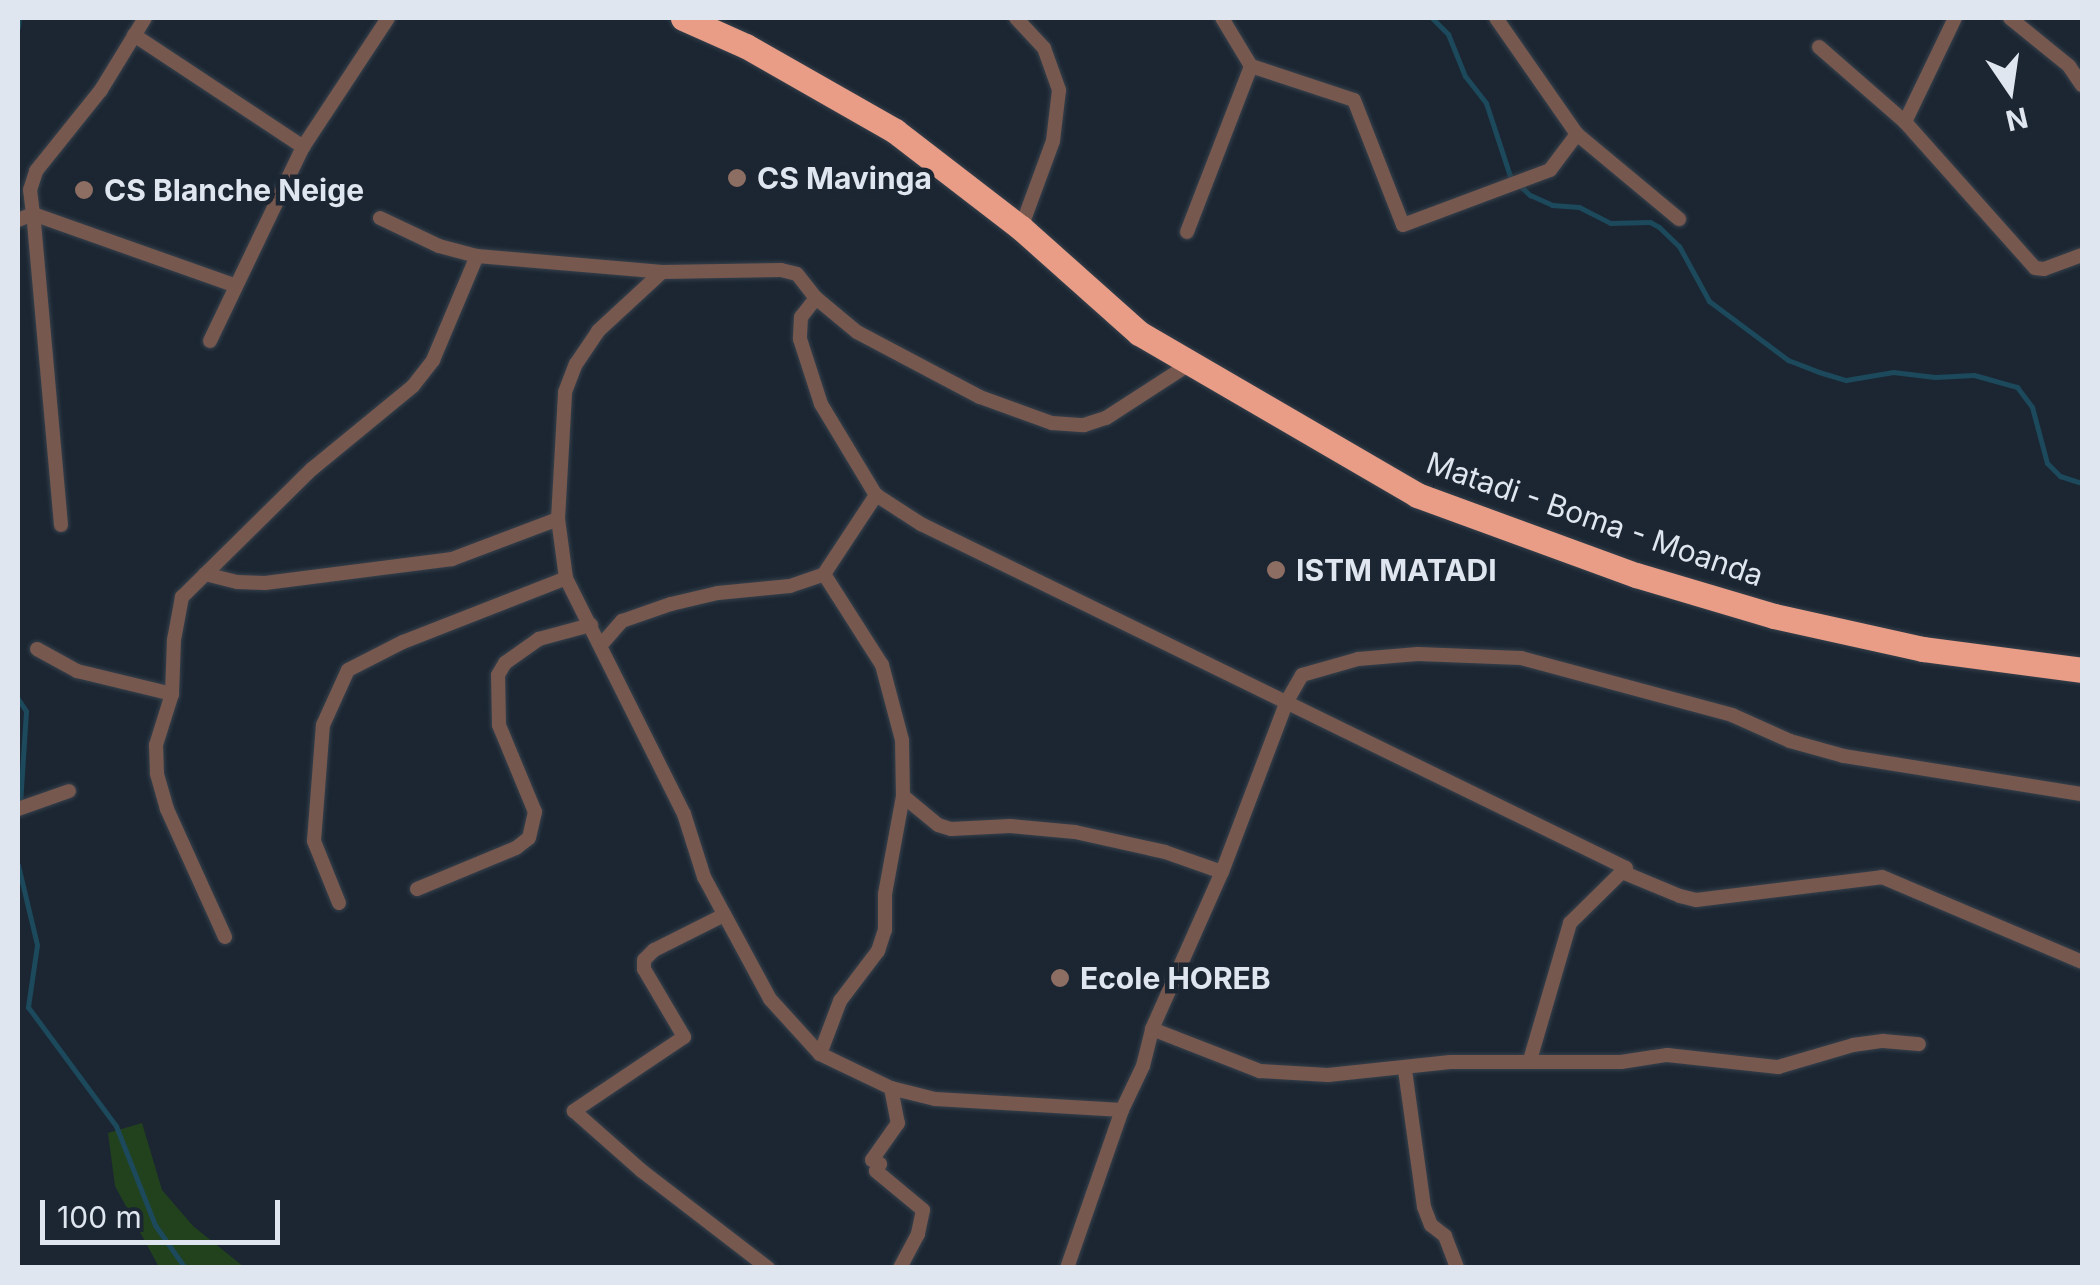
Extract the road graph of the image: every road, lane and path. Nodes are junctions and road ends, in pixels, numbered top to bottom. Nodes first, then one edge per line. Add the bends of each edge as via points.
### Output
1 (145, 18) edge
2 (388, 18) edge
3 (683, 18) edge
4 (1222, 18) edge
5 (1955, 18) edge
6 (2010, 18) edge
7 (1026, 20) edge
8 (1504, 20) edge
9 (134, 35) junction
10 (1819, 47) dead end
11 (1251, 66) junction
12 (2082, 86) edge
13 (1905, 122) junction
14 (1577, 134) junction
15 (303, 147) junction
16 (33, 214) junction
17 (380, 218) dead end
18 (1678, 219) dead end
19 (18, 220) edge
20 (1021, 228) junction
21 (1187, 232) dead end
22 (2082, 255) edge
23 (477, 256) junction
24 (662, 272) junction
25 (234, 285) junction
26 (816, 298) junction
27 (210, 341) dead end
28 (1190, 362) junction
29 (876, 495) junction
30 (558, 518) junction
31 (61, 525) dead end
32 (205, 574) junction
33 (824, 574) junction
34 (566, 578) junction
35 (591, 624) junction
36 (601, 646) junction
37 (37, 649) dead end
38 (2082, 670) edge
39 (172, 694) junction
40 (1287, 701) junction
41 (70, 792) dead end
42 (2082, 794) edge
43 (904, 796) junction
44 (18, 808) edge
45 (1626, 868) junction
46 (1222, 872) junction
47 (417, 889) dead end
48 (339, 903) dead end
49 (724, 915) junction
50 (226, 937) dead end
51 (2082, 962) edge
52 (1152, 1029) junction
53 (1919, 1044) dead end
54 (820, 1054) junction
55 (1530, 1060) junction
56 (1406, 1070) junction
57 (891, 1088) junction
58 (1122, 1110) junction
59 (768, 1268) edge
60 (900, 1268) edge
61 (1067, 1268) edge
62 (1457, 1268) edge

1 - 9 street
2 - 15 street
3 - 20 highway, Matadi - Boma - Moanda via 895,130
4 - 11 street
5 - 13 street
6 - 12 street via 2069,66
7 - 20 street via 1059,90 1053,141
8 - 14 street
9 - 15 street
9 - 16 street via 101,90 36,171
10 - 13 street
11 - 14 street via 1354,100 1403,225 1550,170
11 - 21 street
13 - 22 street via 2035,268
14 - 18 street
15 - 25 street
16 - 19 street
16 - 25 street
16 - 31 street
17 - 23 street
20 - 28 highway, Matadi - Boma - Moanda via 1139,333
23 - 24 street
23 - 32 street via 433,360 413,386 312,469
24 - 26 street via 782,270 797,274
24 - 30 street via 598,332 564,392
25 - 27 street
26 - 28 street via 858,332 980,397 1052,424 1106,418
26 - 29 street via 801,317 806,362 821,404
28 - 38 highway, Matadi - Boma - Moanda via 1417,495 1636,574 1774,616 1923,650
29 - 33 street
29 - 40 street via 921,524
30 - 32 street via 452,559 265,583
30 - 34 street
32 - 39 street via 177,612
33 - 36 street via 790,586 670,604 622,621
33 - 43 street via 882,665 902,740
34 - 35 street
34 - 48 street via 348,670 323,725 314,840
35 - 36 street
35 - 47 street via 539,639 498,675 499,725 535,812 530,838
36 - 49 street via 677,800
37 - 39 street via 77,671
39 - 50 street via 156,745 157,773
40 - 42 street via 1302,675 1358,659 1522,658 1732,714 1844,756
40 - 45 street
40 - 46 street
41 - 44 street
43 - 46 street via 938,825 1075,832
43 - 54 street via 885,894 886,930 840,1001
45 - 51 street via 1622,872 1696,900 1863,878 1898,880
45 - 55 street via 1570,924
46 - 52 street
49 - 54 street via 770,999
49 - 59 street via 644,960 684,1037 574,1111
52 - 56 street via 1260,1071 1328,1076
52 - 58 street
53 - 55 street via 1854,1045 1778,1067 1688,1055
54 - 57 street
55 - 56 street
56 - 62 street via 1424,1207
57 - 58 street via 935,1099
57 - 60 street via 898,1123 872,1160 880,1164 876,1171 923,1210
58 - 61 street

